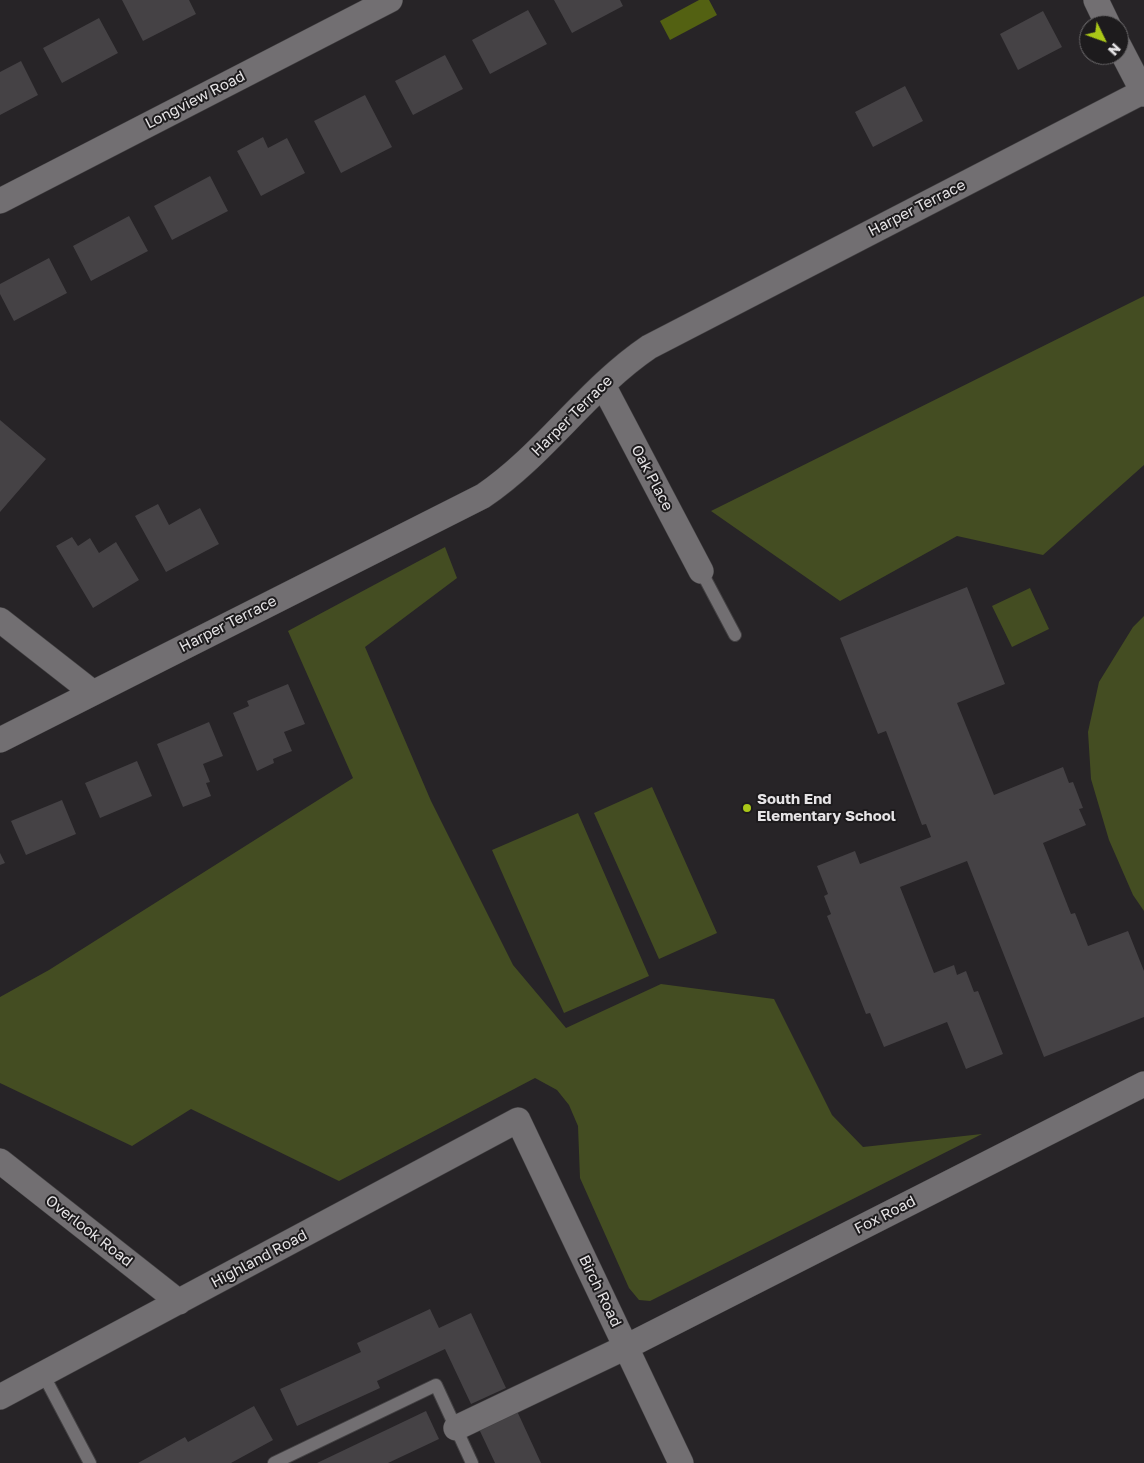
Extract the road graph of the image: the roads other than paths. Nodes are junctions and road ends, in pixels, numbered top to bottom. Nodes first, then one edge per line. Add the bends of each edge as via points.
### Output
1 (390, 0) edge
2 (1096, 0) edge
3 (1103, 15) edge
4 (1129, 64) edge
5 (1144, 92) edge
6 (0, 201) edge
7 (603, 384) junction
8 (701, 572) joint
9 (0, 620) edge
10 (735, 635) dead end
11 (92, 692) junction
12 (0, 740) edge
13 (1144, 1084) edge
14 (518, 1120) joint
15 (0, 1161) edge
16 (179, 1302) junction
17 (626, 1347) junction
18 (43, 1374) junction
19 (0, 1398) edge
20 (456, 1428) junction
21 (90, 1463) edge
22 (274, 1463) edge
23 (472, 1463) edge
24 (681, 1463) edge

1 - 6 street, Longview Road
2 - 3 street
4 - 5 street
5 - 7 street, Harper Terrace via 657,342
7 - 8 street, Oak Place
7 - 11 street, Harper Terrace via 515,472 483,496
8 - 10 lane
9 - 11 street
11 - 12 street, Harper Terrace
13 - 17 street, Fox Road
14 - 16 street, Highland Road
14 - 17 street, Birch Road
15 - 16 street, Overlook Road
16 - 18 street, Highland Road
17 - 20 street, Fox Road
17 - 24 street, Birch Road
18 - 19 street, Highland Road
18 - 21 lane
20 - 22 lane via 436,1385
20 - 23 lane

